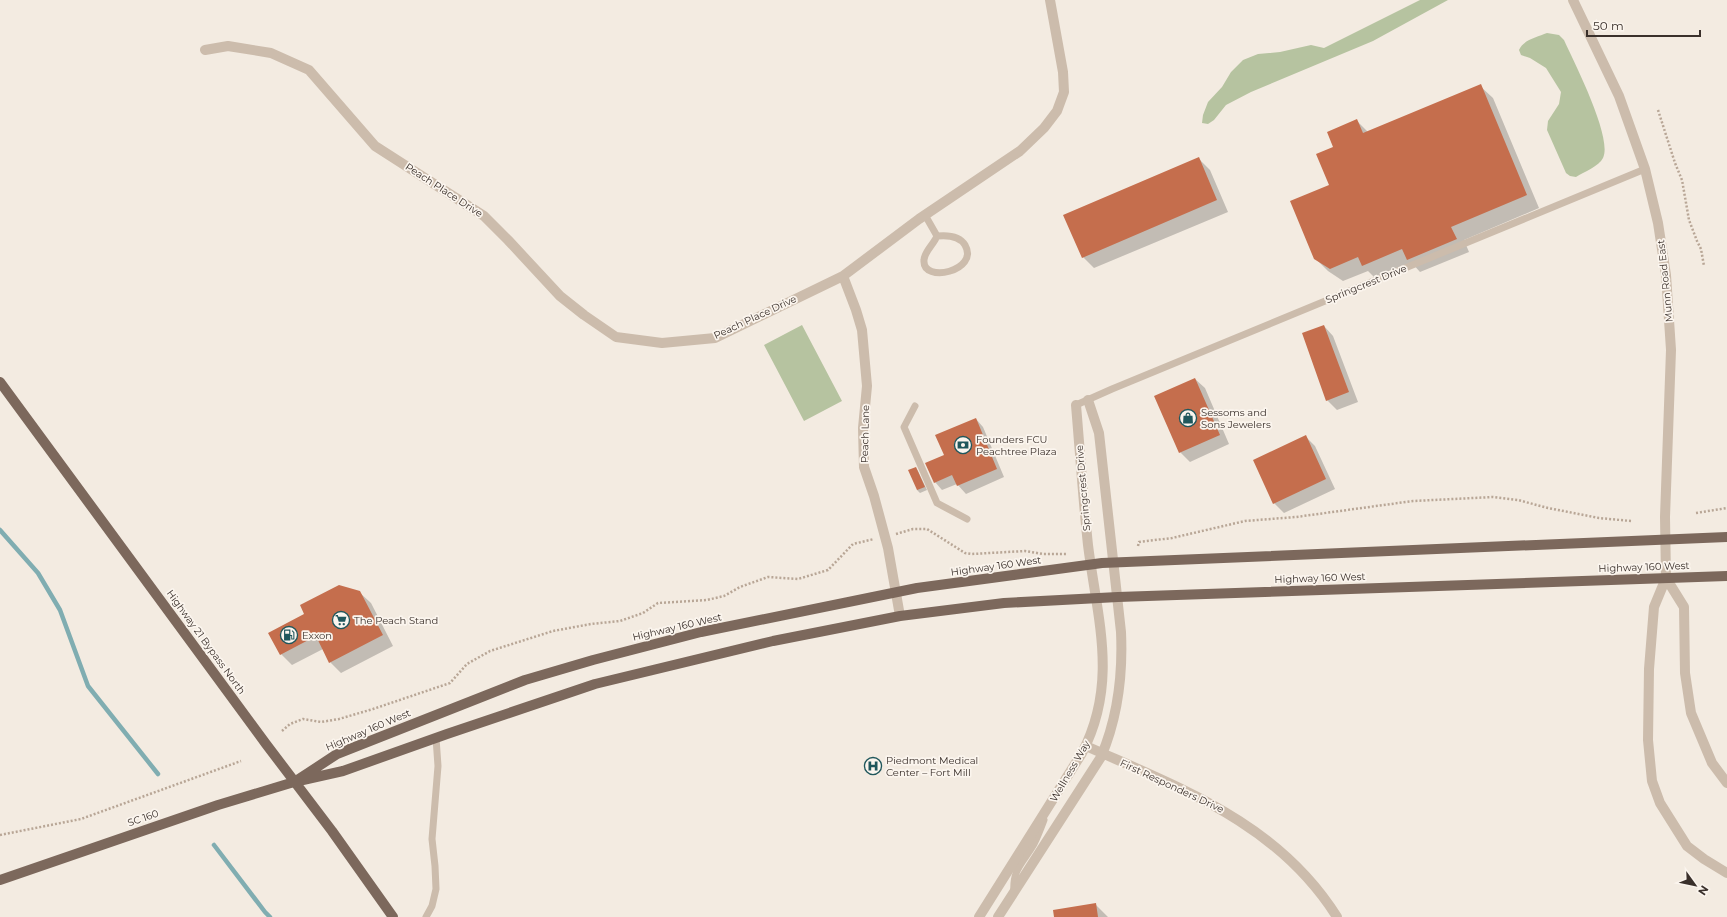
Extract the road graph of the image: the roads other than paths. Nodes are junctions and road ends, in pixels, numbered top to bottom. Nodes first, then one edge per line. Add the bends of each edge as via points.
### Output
1 (1050, 0) edge
2 (1573, 0) edge
3 (205, 50) dead end
4 (1646, 169) junction
5 (925, 215) junction
6 (937, 236) junction
7 (842, 276) junction
8 (0, 382) edge
9 (1088, 400) junction
10 (1076, 405) joint
11 (915, 406) dead end
12 (968, 519) dead end
13 (1727, 537) edge
14 (1664, 539) junction
15 (1114, 563) junction
16 (1091, 565) junction
17 (1727, 576) edge
18 (1666, 578) junction
19 (1094, 584) joint
20 (896, 592) junction
21 (1118, 597) junction
22 (1096, 599) junction
23 (900, 616) junction
24 (436, 738) junction
25 (1086, 746) junction
26 (1102, 753) junction
27 (294, 782) junction
28 (1727, 783) edge
29 (1047, 810) junction
30 (1727, 873) edge
31 (0, 880) edge
32 (1014, 892) junction
33 (393, 917) edge
34 (426, 917) edge
35 (979, 917) edge
36 (998, 917) edge
37 (1337, 917) edge

1 - 5 street, Peach Place Drive via 1063,72 1064,92 1057,111 1044,128 1020,151
2 - 4 street, Munn Road East via 1619,96
3 - 7 street, Peach Place Drive via 228,46 271,53 309,70 375,146 484,216 560,296 616,336 662,343 716,338
4 - 9 lane, Springcrest Drive
4 - 14 street, Munn Road East via 1666,275 1671,350
5 - 6 lane
5 - 7 street, Peach Place Drive
6 - 6 lane via 923,262 931,272 939,274 958,267 967,259 968,254 963,242 958,238 951,235
7 - 20 street, Peach Lane via 862,330 867,386 863,428 864,467 885,536
8 - 27 main road, Highway 21 Bypass North
9 - 10 lane, Springcrest Drive
9 - 15 street via 1099,433
10 - 16 street, Springcrest Drive
11 - 12 lane via 904,427 937,503
13 - 14 main road, Highway 160 West / SC 160
14 - 15 main road, Highway 160 West / SC 160
14 - 18 street, Munn Road East
15 - 16 main road, Highway 160 West / SC 160
15 - 21 street, Wellness Way
16 - 19 street, Springcrest Drive
16 - 20 main road, Highway 160 West / SC 160
17 - 18 main road, Highway 160 West / SC 160
18 - 21 main road, Highway 160 West / SC 160
18 - 28 street via 1684,607 1685,673 1691,713 1712,763
18 - 30 street via 1654,607 1652,630 1648,740 1652,781 1660,803 1687,846
19 - 22 street, Wellness Way
20 - 23 street, Peach Lane
20 - 27 main road, Highway 160 West / SC 160 via 701,632 525,680 337,754
21 - 22 main road, Highway 160 West / SC 160
21 - 26 street, Wellness Way via 1122,632 1121,680 1112,724
22 - 23 main road, Highway 160 West / SC 160 via 1004,603
22 - 25 street, Wellness Way via 1102,635 1103,689
23 - 24 main road, Highway 160 West / SC 160 via 774,641 595,684
24 - 27 main road, Highway 160 West / SC 160 via 344,771
24 - 34 lane via 438,766 432,840 436,889
25 - 26 street, First Responders Drive
25 - 29 street, Wellness Way
26 - 32 street, Wellness Way
26 - 37 street, First Responders Drive via 1198,796 1266,839 1287,856 1318,889
27 - 31 main road, SC 160 / SC 160 via 218,805
27 - 33 main road, Highway 21 Bypass North
29 - 32 lane via 1034,843 1015,872
29 - 35 street, Wellness Way
32 - 36 street, Wellness Way

